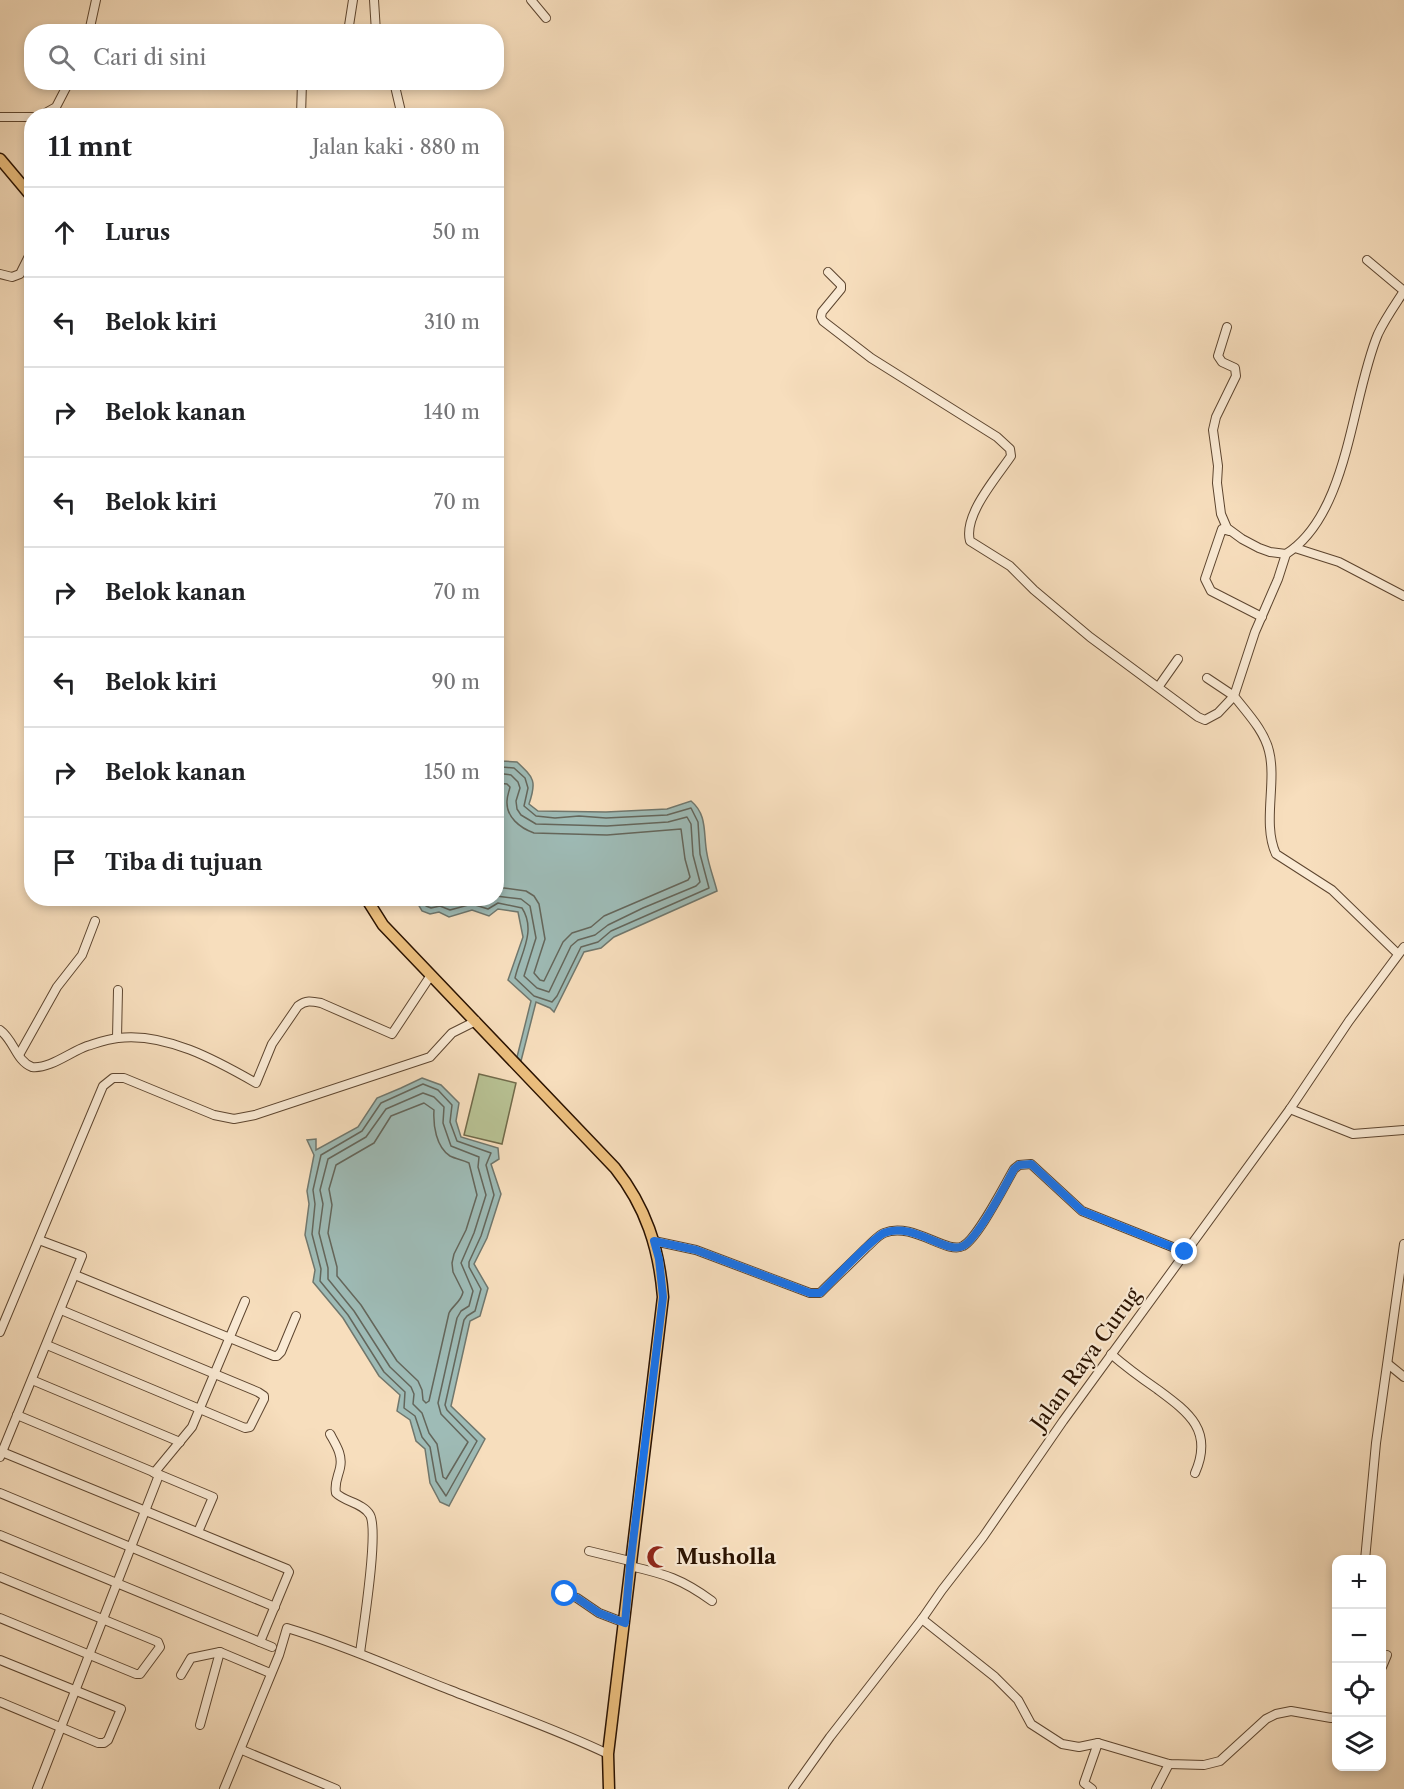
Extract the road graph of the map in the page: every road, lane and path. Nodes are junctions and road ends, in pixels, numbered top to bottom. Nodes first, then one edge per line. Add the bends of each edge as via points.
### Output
1 (96, 0) edge
2 (353, 0) edge
3 (374, 0) edge
4 (531, 0) edge
5 (546, 18) dead end
6 (91, 24) edge
7 (349, 24) edge
8 (376, 24) edge
9 (65, 90) edge
10 (302, 90) edge
11 (396, 90) edge
12 (54, 108) edge
13 (301, 108) edge
14 (400, 108) edge
15 (0, 117) edge
16 (24, 117) edge
17 (0, 159) edge
18 (24, 188) edge
19 (1367, 260) dead end
20 (24, 266) edge
21 (828, 272) dead end
22 (0, 274) edge
23 (1404, 291) edge
24 (1227, 327) dead end
25 (1229, 531) junction
26 (1295, 548) junction
27 (1286, 554) junction
28 (1404, 596) edge
29 (1262, 617) junction
30 (1178, 659) dead end
31 (1207, 678) dead end
32 (1159, 687) junction
33 (1234, 696) junction
34 (371, 906) edge
35 (95, 921) dead end
36 (1402, 950) edge
37 (431, 975) junction
38 (118, 990) dead end
39 (476, 1021) junction
40 (0, 1030) edge
41 (117, 1038) junction
42 (19, 1055) junction
43 (1290, 1109) junction
44 (1404, 1130) edge
45 (39, 1240) junction
46 (654, 1241) junction
47 (1404, 1244) edge
48 (1185, 1252) junction
49 (75, 1275) junction
50 (245, 1300) dead end
51 (61, 1310) junction
52 (296, 1316) dead end
53 (0, 1332) edge
54 (230, 1337) junction
55 (46, 1345) junction
56 (1111, 1354) junction
57 (1388, 1364) junction
58 (215, 1374) junction
59 (1404, 1377) edge
60 (32, 1380) junction
61 (200, 1409) junction
62 (17, 1415) junction
63 (330, 1434) dead end
64 (180, 1442) junction
65 (1, 1455) edge
66 (1195, 1473) dead end
67 (156, 1474) junction
68 (0, 1493) edge
69 (145, 1510) junction
70 (198, 1532) junction
71 (0, 1535) edge
72 (130, 1548) junction
73 (589, 1551) dead end
74 (1365, 1555) edge
75 (630, 1564) junction
76 (0, 1577) edge
77 (116, 1583) junction
78 (565, 1594) dead end
79 (712, 1601) dead end
80 (275, 1607) junction
81 (0, 1618) edge
82 (103, 1619) junction
83 (922, 1619) junction
84 (625, 1623) junction
85 (260, 1642) junction
86 (272, 1647) dead end
87 (220, 1652) junction
88 (360, 1653) junction
89 (89, 1654) junction
90 (1387, 1655) dead end
91 (0, 1660) edge
92 (1383, 1663) edge
93 (270, 1673) junction
94 (181, 1675) dead end
95 (75, 1691) junction
96 (0, 1702) edge
97 (1332, 1718) edge
98 (201, 1725) dead end
99 (61, 1727) junction
100 (1098, 1743) junction
101 (242, 1750) junction
102 (608, 1754) junction
103 (1169, 1764) junction
104 (37, 1789) edge
105 (224, 1789) edge
106 (336, 1789) edge
107 (609, 1789) edge
108 (793, 1789) edge
109 (1092, 1789) edge
110 (1156, 1789) edge

1 - 6 street
2 - 7 street
3 - 8 street
4 - 5 street
9 - 12 street
10 - 13 street
11 - 14 street
15 - 16 street
17 - 18 main road
19 - 23 street
20 - 22 street via 20,274 12,277
21 - 32 street via 841,289 822,312 823,321 864,353 997,436 1010,449 1011,456 975,511 970,541 1010,566 1090,637
23 - 26 street via 1378,333 1332,492
24 - 25 street via 1218,356 1234,368 1236,376 1213,430 1221,514
25 - 27 street via 1270,552
25 - 29 street via 1222,530 1206,585 1210,591
26 - 27 street
26 - 28 street via 1339,562
27 - 29 street
29 - 33 street
30 - 32 street
31 - 33 street
32 - 33 street via 1205,720
33 - 36 street via 1264,735 1270,753 1270,833 1276,854 1332,890
34 - 37 main road via 383,925
35 - 42 street via 82,955 57,987
36 - 43 street, Jalan Raya Curug
37 - 39 main road
37 - 41 street via 392,1034 321,1003 304,1002 272,1044 256,1083 215,1060 183,1048 153,1040
38 - 41 street
39 - 45 street via 453,1033 430,1057 234,1119 214,1115 124,1078 113,1078 103,1086
39 - 46 main road via 615,1168 636,1197
40 - 42 street via 10,1038
41 - 42 street via 81,1048 39,1067 29,1066
43 - 44 street via 1353,1134
43 - 48 street, Jalan Raya Curug
45 - 49 street via 82,1256
45 - 53 street
46 - 48 street via 696,1250 810,1293 820,1293 881,1233 907,1231 950,1247 963,1246 975,1235 1014,1169 1026,1163 1036,1167 1082,1211
46 - 75 main road via 663,1297
47 - 57 street
48 - 56 street, Jalan Raya Curug
49 - 51 street
49 - 54 street
50 - 54 street
51 - 55 street
51 - 58 street
52 - 54 street via 278,1356
54 - 58 street
55 - 60 street
55 - 61 street
56 - 66 street via 1193,1419 1202,1445
56 - 83 street, Jalan Raya Curug
57 - 59 street
57 - 74 street
58 - 61 street
58 - 61 street via 258,1392 264,1399 248,1429
60 - 62 street
60 - 64 street
61 - 64 street
62 - 65 street
62 - 67 street
63 - 88 street via 340,1456 336,1492 368,1512 373,1523
64 - 67 street
65 - 69 street
67 - 69 street
67 - 70 street via 213,1497
68 - 72 street
69 - 70 street
69 - 72 street
70 - 80 street via 287,1569 290,1572
71 - 77 street
72 - 77 street
72 - 80 street
73 - 75 street
75 - 79 street via 690,1585
75 - 84 main road
76 - 82 street
77 - 82 street
77 - 85 street
78 - 84 street
80 - 85 street
81 - 89 street
82 - 89 street
82 - 89 street via 158,1642 160,1647 140,1674
83 - 100 street via 995,1677 1018,1700 1036,1729 1062,1744 1079,1747
83 - 108 street, Jalan Raya Curug
84 - 102 main road
85 - 86 street
87 - 93 street
87 - 94 street via 191,1658
87 - 98 street
88 - 93 street via 287,1628
88 - 102 street
89 - 95 street
90 - 92 street
91 - 95 street
93 - 101 street
95 - 99 street
95 - 99 street via 121,1709 104,1743
96 - 99 street
97 - 103 street via 1291,1711 1276,1714 1220,1761 1204,1765
99 - 104 street
100 - 103 street
100 - 109 street via 1084,1783
101 - 105 street
101 - 106 street
102 - 107 main road
103 - 110 street

